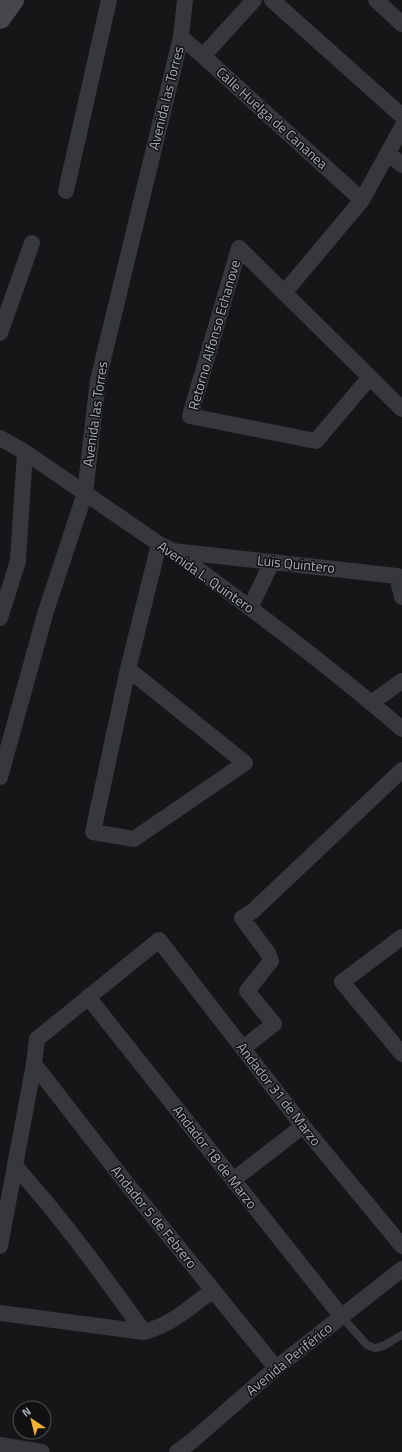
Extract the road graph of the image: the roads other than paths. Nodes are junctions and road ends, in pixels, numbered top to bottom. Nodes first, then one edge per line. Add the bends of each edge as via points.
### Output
1 (13, 0) edge
2 (109, 0) edge
3 (185, 0) edge
4 (254, 0) edge
5 (272, 0) edge
6 (376, 0) edge
7 (0, 18) edge
8 (402, 24) edge
9 (181, 37) junction
10 (203, 56) junction
11 (402, 116) edge
12 (402, 127) edge
13 (388, 152) junction
14 (402, 165) edge
15 (66, 191) dead end
16 (362, 200) junction
17 (32, 243) dead end
18 (284, 293) junction
19 (0, 333) edge
20 (370, 376) junction
21 (402, 409) edge
22 (0, 438) edge
23 (25, 452) junction
24 (85, 493) junction
25 (166, 547) junction
26 (272, 562) junction
27 (399, 573) edge
28 (402, 597) edge
29 (250, 608) junction
30 (0, 618) edge
31 (128, 669) junction
32 (402, 681) edge
33 (371, 703) junction
34 (402, 729) edge
35 (402, 770) edge
36 (0, 777) edge
37 (402, 937) edge
38 (88, 998) junction
39 (243, 1048) junction
40 (402, 1054) edge
41 (34, 1064) junction
42 (303, 1126) junction
43 (15, 1166) junction
44 (233, 1180) junction
45 (0, 1246) edge
46 (402, 1246) edge
47 (402, 1269) edge
48 (213, 1290) junction
49 (0, 1313) edge
50 (342, 1317) junction
51 (144, 1332) junction
52 (402, 1335) edge
53 (276, 1368) junction
54 (0, 1445) edge
55 (42, 1452) edge
56 (177, 1452) edge

1 - 7 street
2 - 15 street
3 - 9 street, Avenida las Torres
4 - 10 street
5 - 11 street
6 - 8 street
9 - 10 street, Calle Huelga de Cananea
9 - 24 street, Avenida las Torres via 98,380
10 - 16 street, Calle Huelga de Cananea
12 - 13 street
13 - 14 street
13 - 16 street
16 - 18 street
17 - 19 street
18 - 20 street, Retorno Alfonso Echanove
18 - 20 street, Retorno Alfonso Echanove via 240,248 190,416 316,441
20 - 21 street, Retorno Alfonso Echanove
22 - 23 street, Avenida L. Quintero
23 - 24 street, Avenida L. Quintero
23 - 30 street via 18,561
24 - 25 street, Avenida L. Quintero
24 - 36 street, Avenida las Torres via 46,612
25 - 26 street, Luis Quintero
25 - 29 street, Avenida L. Quintero
25 - 31 street
26 - 27 street, Luis Quintero
26 - 29 street
27 - 28 street, Luis Quintero
29 - 33 street, Avenida L. Quintero
31 - 31 street via 93,832 134,839 245,763
32 - 33 street
33 - 34 street, Avenida L. Quintero
35 - 39 street via 253,911 242,918 271,961 247,991 274,1024
37 - 40 street via 342,982
38 - 39 street, Andador 31 de Marzo via 159,940
38 - 41 street via 37,1039
38 - 44 street, Andador 18 de Marzo
39 - 42 street, Andador 31 de Marzo
41 - 43 street
41 - 48 street, Andador 5 de Febrero
42 - 44 street
42 - 46 street, Andador 31 de Marzo
43 - 45 street
43 - 51 street via 82,1246
44 - 50 street, Andador 18 de Marzo
47 - 50 street, Avenida Periférico
48 - 51 street via 172,1321
48 - 53 street, Andador 5 de Febrero
49 - 51 street
50 - 52 lane via 367,1345 375,1348
50 - 53 street, Avenida Periférico
53 - 56 street, Avenida Periférico
54 - 55 street

